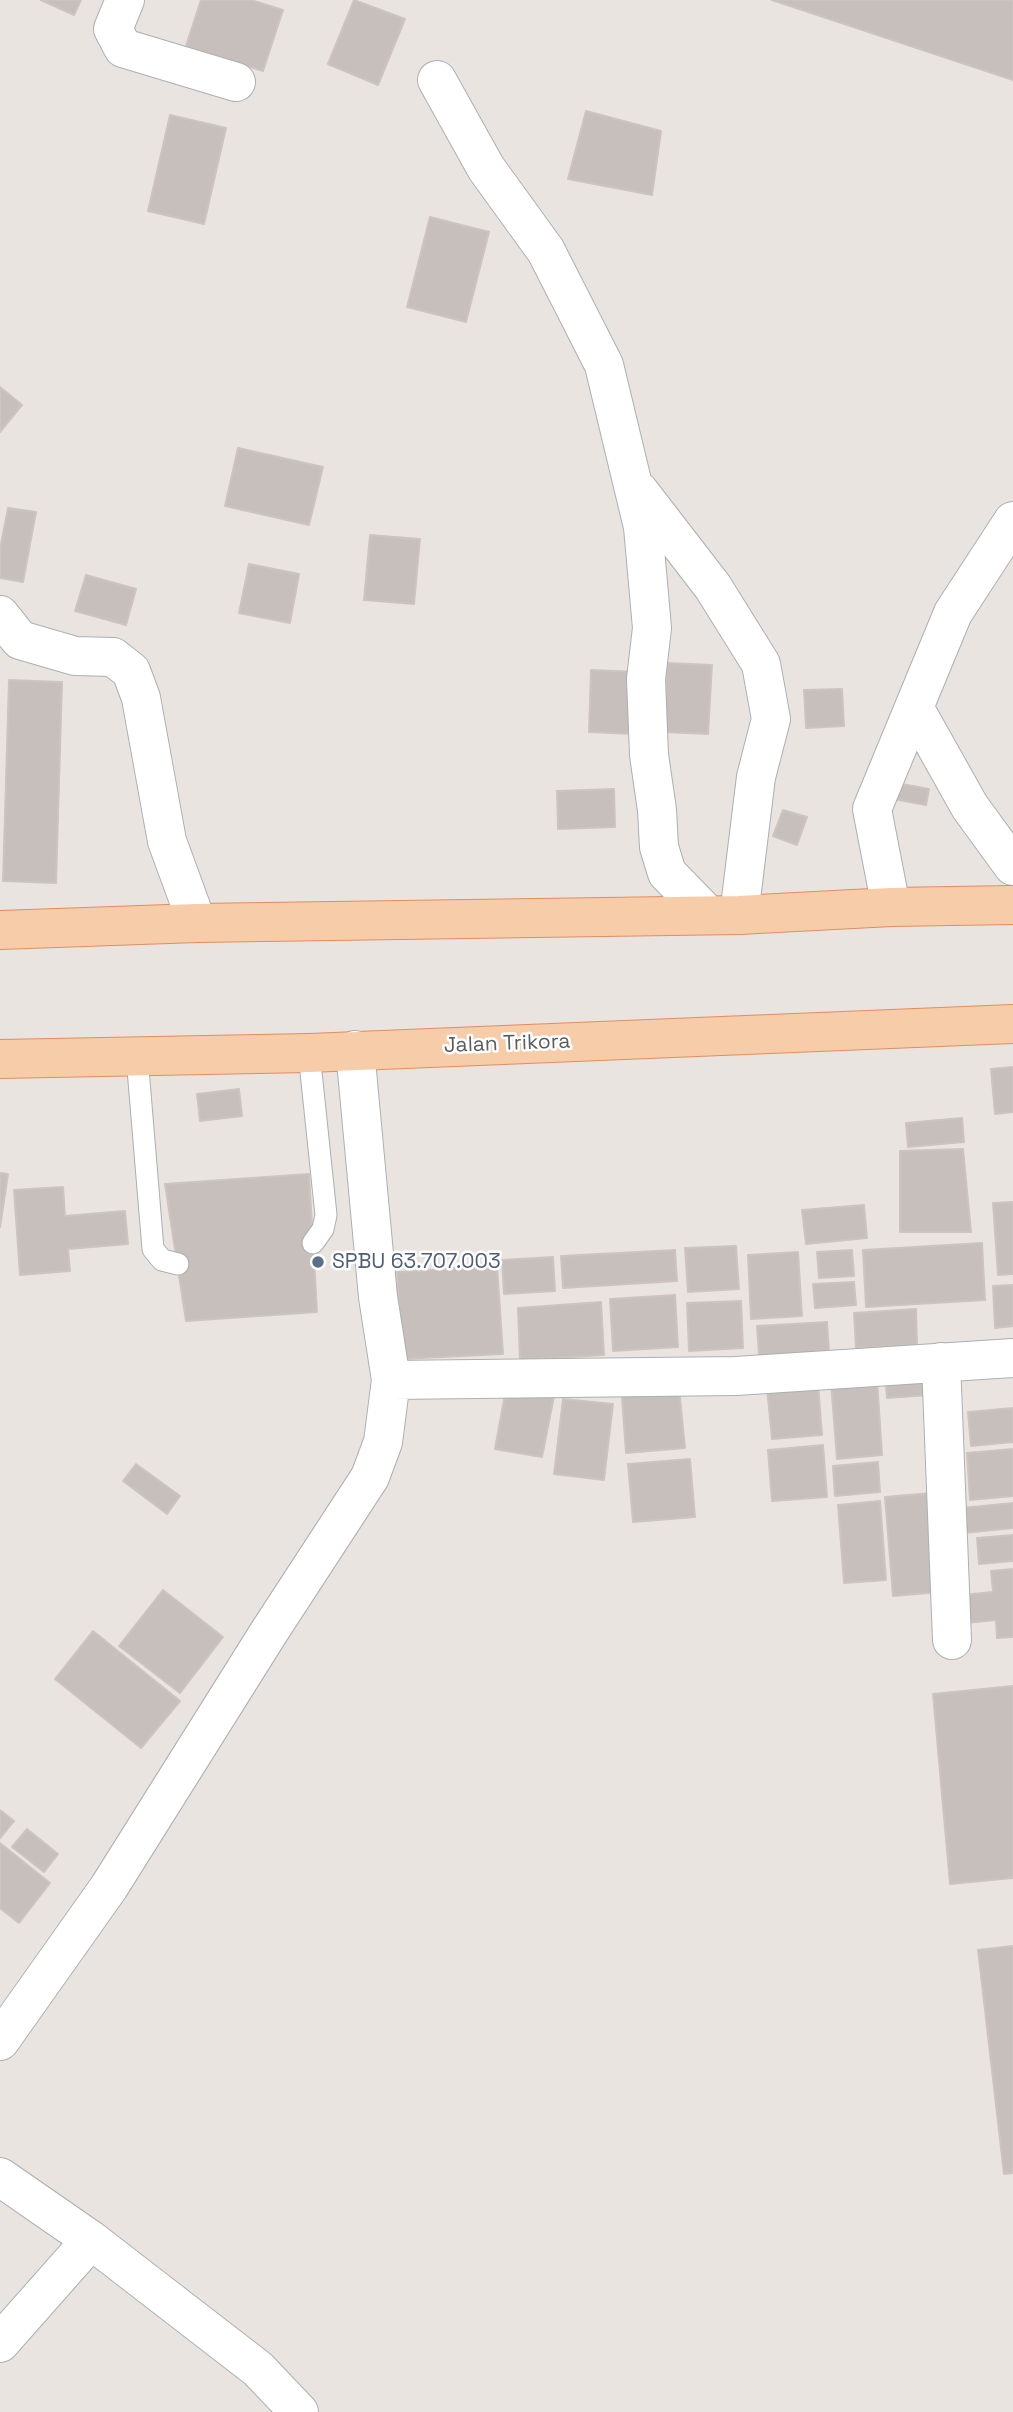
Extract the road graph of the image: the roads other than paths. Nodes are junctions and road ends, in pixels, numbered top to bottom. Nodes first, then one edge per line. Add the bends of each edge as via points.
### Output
1 (125, 0) edge
2 (437, 80) dead end
3 (236, 82) dead end
4 (633, 484) junction
5 (1013, 521) edge
6 (0, 615) edge
7 (915, 709) junction
8 (1013, 866) edge
9 (1013, 905) edge
10 (891, 907) junction
11 (724, 915) junction
12 (197, 923) junction
13 (0, 930) edge
14 (1013, 1024) edge
15 (355, 1050) junction
16 (309, 1053) junction
17 (137, 1057) junction
18 (0, 1059) edge
19 (313, 1243) dead end
20 (178, 1264) dead end
21 (1013, 1358) edge
22 (941, 1362) junction
23 (391, 1380) junction
24 (952, 1640) dead end
25 (0, 2040) edge
26 (0, 2177) edge
27 (91, 2240) junction
28 (0, 2343) edge
29 (299, 2412) edge

1 - 3 street via 113,29 123,48
2 - 4 street via 486,168 546,251 604,365
4 - 11 street via 643,527 652,628 646,679 659,847 667,873
4 - 11 street via 713,587 761,664 771,719
5 - 7 street via 953,613
6 - 12 street via 20,640 75,656 113,657 131,671 141,698 167,841
7 - 8 street via 970,807
7 - 10 street via 872,809
9 - 10 main road
10 - 11 main road
11 - 12 main road
12 - 13 main road
14 - 15 main road, Jalan Trikora
15 - 16 main road, Jalan Trikora
15 - 23 street via 378,1297
16 - 17 main road, Jalan Trikora
16 - 19 lane via 326,1215
17 - 18 main road, Jalan Trikora
17 - 20 lane via 152,1250 162,1260
21 - 22 street
22 - 23 street via 736,1376
22 - 24 street
23 - 25 street via 383,1442 370,1477 109,1887
26 - 27 street
27 - 28 street
27 - 29 street via 258,2369

